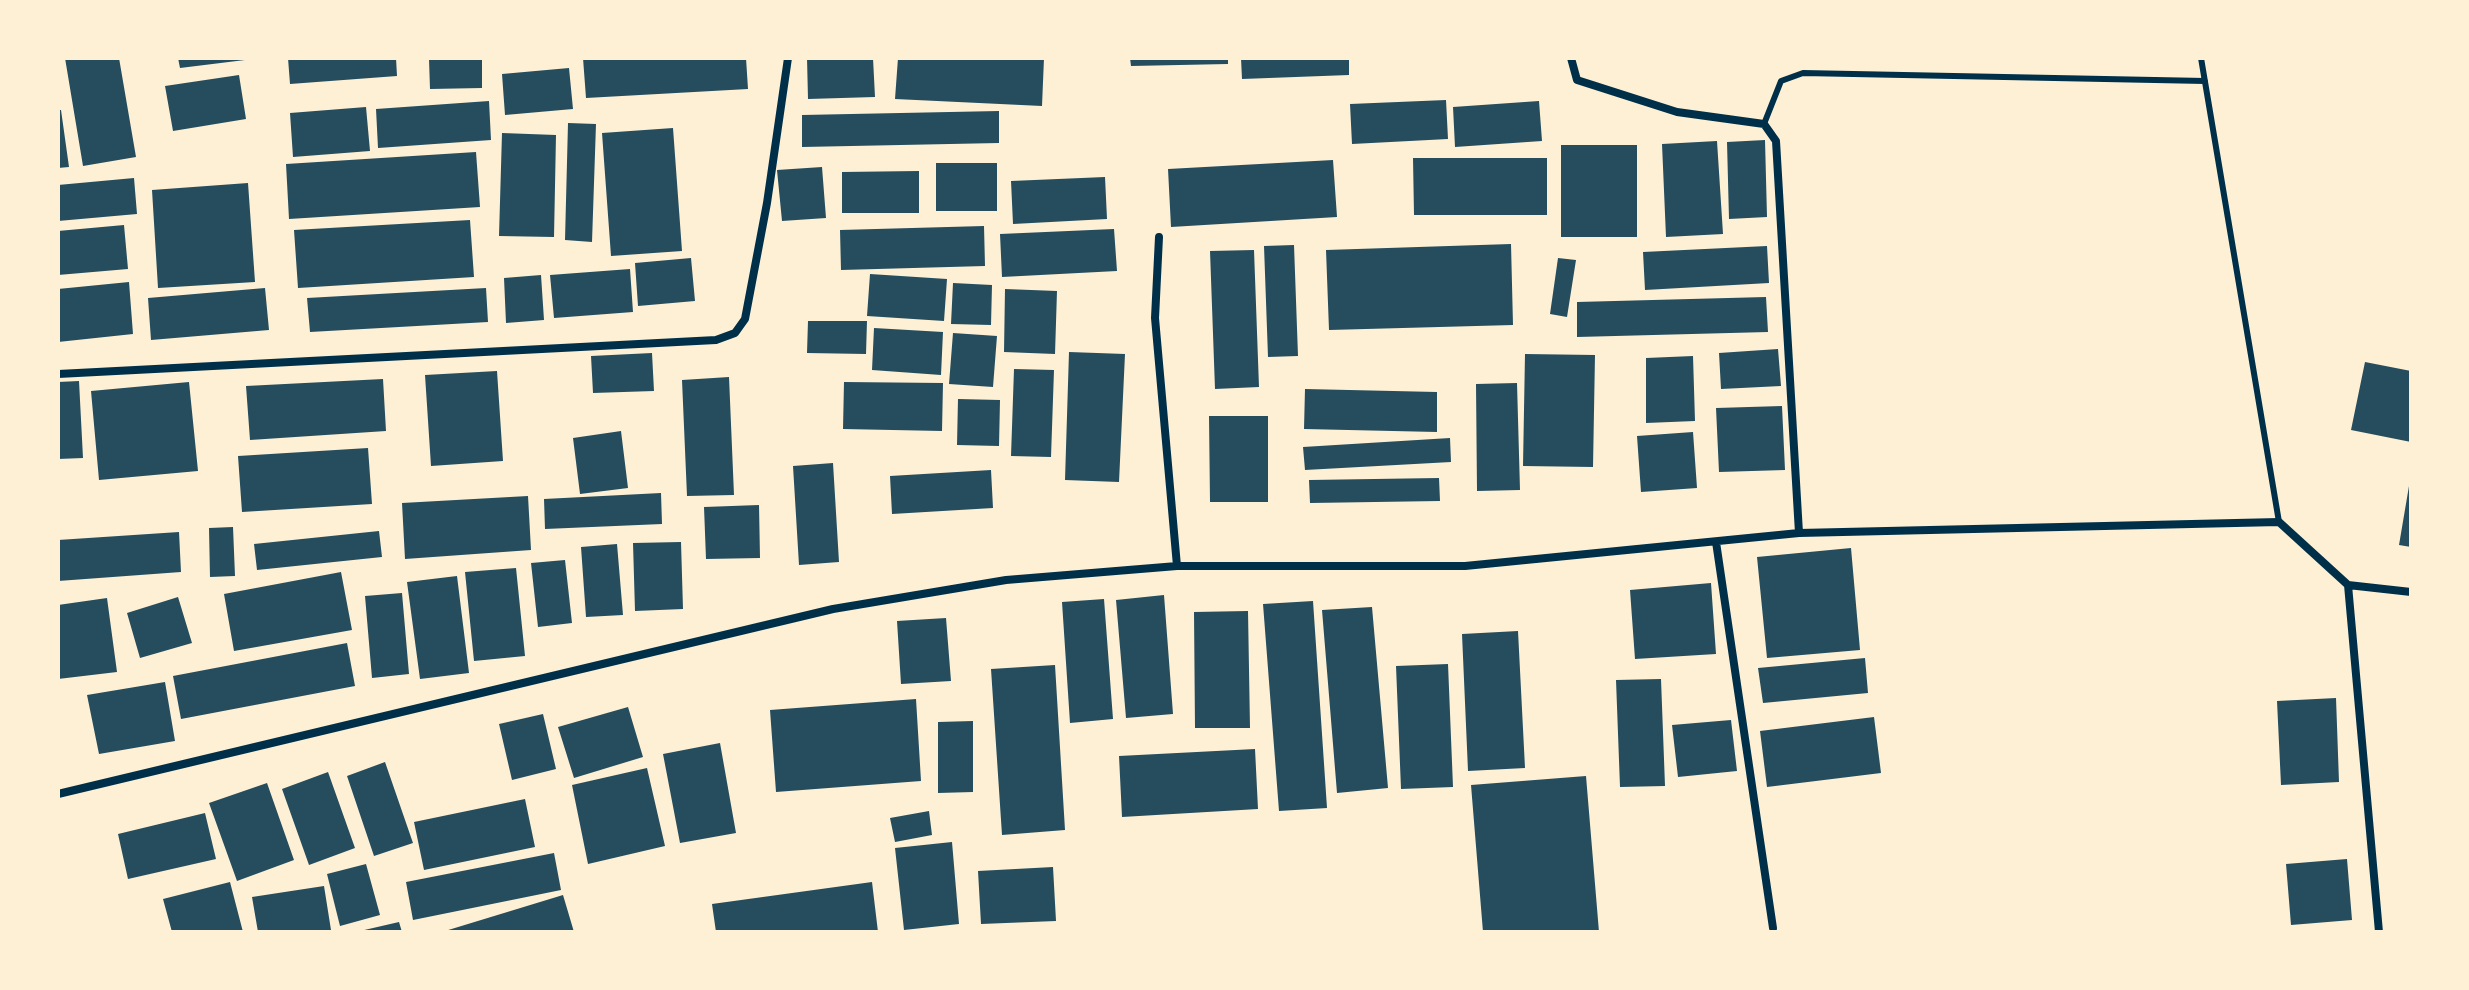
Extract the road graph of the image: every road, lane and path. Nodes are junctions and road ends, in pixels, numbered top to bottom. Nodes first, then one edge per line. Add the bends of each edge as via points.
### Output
1 (788, 58) edge
2 (1571, 58) edge
3 (2201, 58) edge
4 (2205, 81) junction
5 (1764, 124) junction
6 (1159, 237) dead end
7 (58, 374) edge
8 (2279, 522) junction
9 (1799, 533) junction
10 (1716, 542) junction
11 (1177, 566) junction
12 (2348, 585) junction
13 (2411, 592) edge
14 (58, 794) edge
15 (1773, 928) dead end
16 (2379, 932) edge

1 - 7 street via 745,319 735,333 716,340
2 - 5 street via 1577,80 1677,112
3 - 4 lane
4 - 5 lane via 1803,73 1781,81
4 - 8 lane
5 - 9 street via 1776,141
6 - 11 street via 1155,318
8 - 9 street
8 - 12 street
9 - 10 street
10 - 11 street via 1465,566
10 - 15 street
11 - 14 street via 1006,580 833,609
12 - 13 street
12 - 16 street

